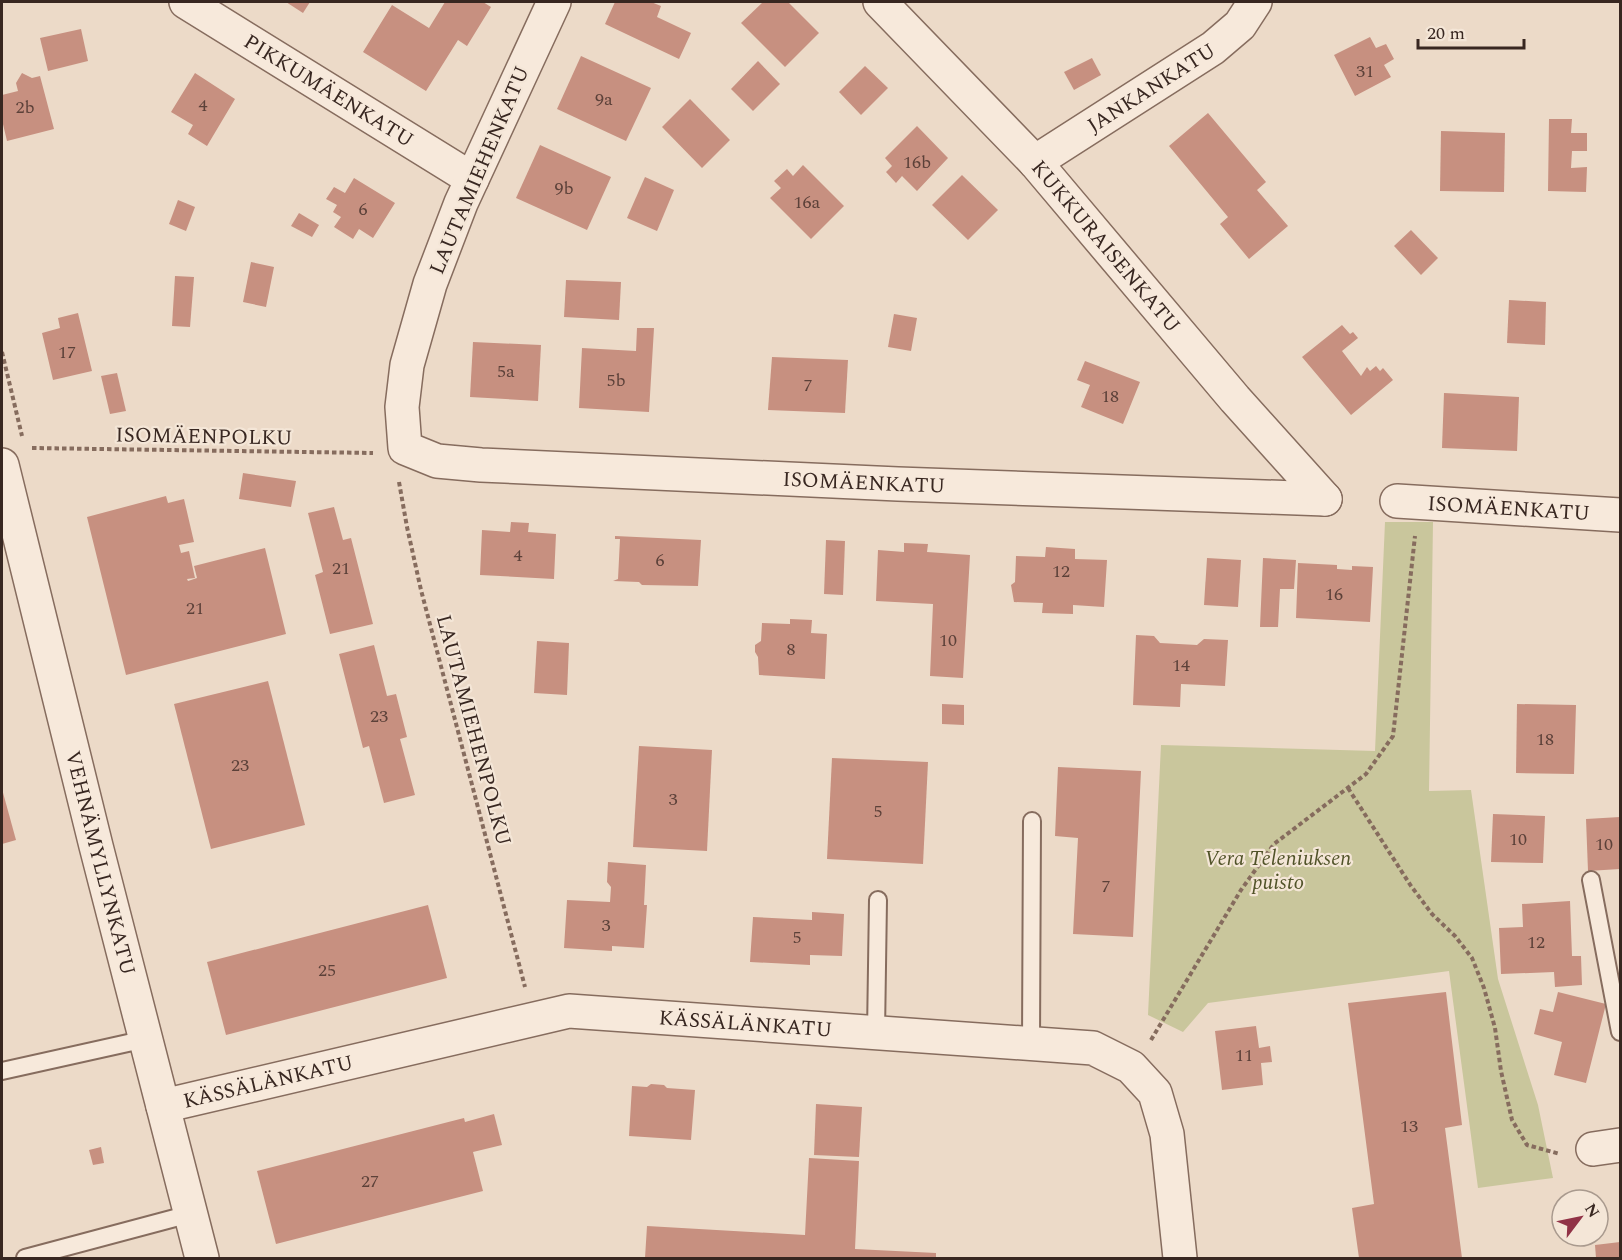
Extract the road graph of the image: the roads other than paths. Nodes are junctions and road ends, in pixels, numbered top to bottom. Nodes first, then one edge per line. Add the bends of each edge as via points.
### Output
1 (186, 2) edge
2 (554, 2) edge
3 (880, 2) edge
4 (1255, 2) edge
5 (1035, 162) junction
6 (472, 178) junction
7 (405, 448) joint
8 (8, 462) edge
9 (1325, 499) joint
10 (1408, 502) road end
11 (1620, 515) edge
12 (1032, 821) dead end
13 (1591, 879) dead end
14 (878, 900) dead end
15 (1620, 1032) edge
16 (876, 1033) junction
17 (146, 1039) junction
18 (1031, 1044) junction
19 (2, 1071) edge
20 (163, 1106) junction
21 (190, 1214) junction
22 (25, 1258) edge
23 (202, 1258) edge
24 (1180, 1258) edge

1 - 6 street, PIKKUMÄENKATU
2 - 6 street, LAUTAMIEHENKATU
3 - 5 street, KUKKURAISENKATU
4 - 5 street, JANKANKATU via 1240,26 1213,48
5 - 9 street, KUKKURAISENKATU
6 - 7 street, LAUTAMIEHENKATU via 430,284 407,365 402,407
7 - 9 street, ISOMÄENKATU via 437,461 481,465
8 - 17 street, VEHNÄMYLLYNKATU
10 - 11 street, ISOMÄENKATU
12 - 18 lane
13 - 15 lane
14 - 16 lane
16 - 18 street, KÄSSÄLÄNKATU
16 - 20 street, KÄSSÄLÄNKATU via 569,1011
17 - 19 lane
17 - 20 street, VEHNÄMYLLYNKATU
18 - 24 street, KÄSSÄLÄNKATU via 1093,1048 1131,1067 1155,1093 1167,1134
20 - 21 street, VEHNÄMYLLYNKATU
21 - 22 lane
21 - 23 street, VEHNÄMYLLYNKATU

